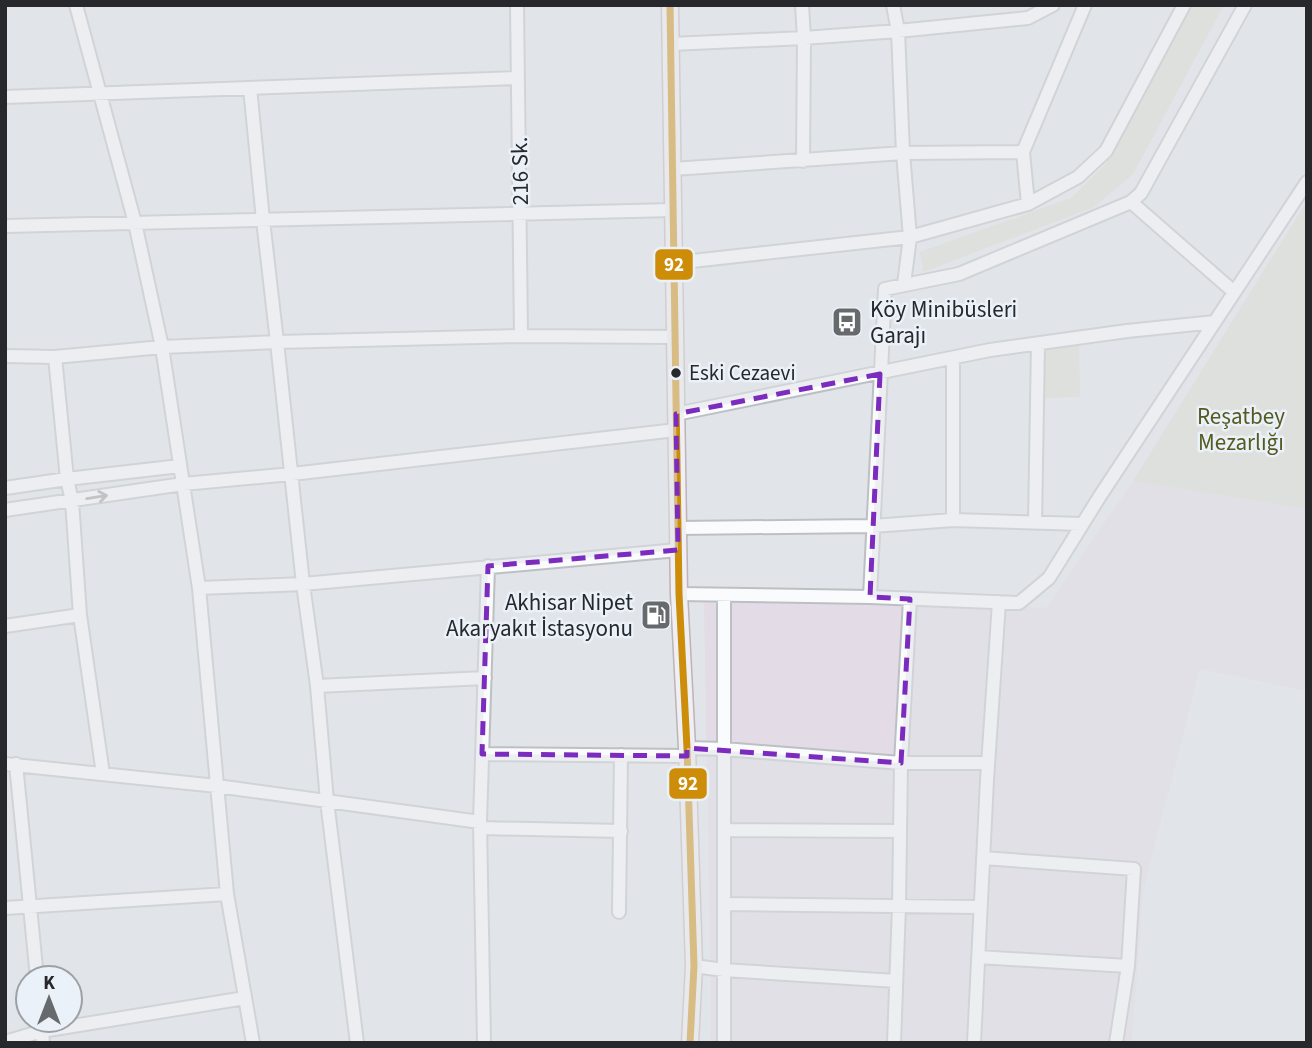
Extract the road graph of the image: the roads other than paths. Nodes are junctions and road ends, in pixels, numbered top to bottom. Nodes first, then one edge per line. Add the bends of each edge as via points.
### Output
1 (76, 5) edge
2 (517, 5) edge
3 (670, 5) edge
4 (802, 5) edge
5 (893, 5) edge
6 (1053, 5) edge
7 (1085, 5) edge
8 (1169, 5) edge
9 (1245, 5) edge
10 (1184, 7) edge
11 (898, 31) junction
12 (803, 38) junction
13 (671, 44) junction
14 (518, 78) junction
15 (250, 88) junction
16 (99, 93) junction
17 (5, 97) edge
18 (1023, 152) junction
19 (903, 153) junction
20 (803, 161) junction
21 (673, 169) junction
22 (1307, 182) edge
23 (1131, 202) junction
24 (1028, 204) junction
25 (673, 210) junction
26 (520, 214) junction
27 (263, 220) junction
28 (135, 223) junction
29 (5, 226) edge
30 (910, 237) junction
31 (674, 263) junction
32 (904, 284) junction
33 (1234, 292) junction
34 (1214, 322) junction
35 (521, 336) junction
36 (675, 337) junction
37 (278, 341) junction
38 (1038, 344) junction
39 (162, 347) junction
40 (5, 356) edge
41 (55, 357) junction
42 (953, 358) junction
43 (880, 373) junction
44 (676, 422) junction
45 (180, 466) junction
46 (292, 474) junction
47 (67, 479) junction
48 (183, 484) junction
49 (5, 488) edge
50 (72, 501) junction
51 (5, 510) edge
52 (953, 520) junction
53 (1035, 523) junction
54 (1082, 524) junction
55 (873, 526) junction
56 (678, 528) junction
57 (678, 550) junction
58 (488, 566) junction
59 (303, 584) junction
60 (199, 588) junction
61 (679, 594) junction
62 (724, 596) junction
63 (870, 597) junction
64 (910, 599) junction
65 (999, 602) junction
66 (80, 615) junction
67 (5, 626) edge
68 (485, 678) junction
69 (317, 686) junction
70 (724, 749) junction
71 (687, 752) junction
72 (482, 754) junction
73 (621, 755) junction
74 (11, 764) edge
75 (901, 764) junction
76 (988, 764) junction
77 (103, 774) junction
78 (217, 786) junction
79 (327, 801) junction
80 (480, 825) junction
81 (724, 830) junction
82 (621, 831) junction
83 (900, 831) junction
84 (983, 858) junction
85 (226, 894) junction
86 (724, 904) junction
87 (899, 906) junction
88 (30, 907) junction
89 (981, 907) junction
90 (5, 908) edge
91 (619, 912) dead end
92 (978, 957) junction
93 (36, 964) edge
94 (694, 966) junction
95 (1128, 967) junction
96 (724, 970) junction
97 (896, 981) junction
98 (245, 998) junction
99 (84, 1024) edge
100 (32, 1034) edge
101 (5, 1042) edge
102 (253, 1043) edge
103 (357, 1043) edge
104 (484, 1043) edge
105 (690, 1043) edge
106 (724, 1043) edge
107 (894, 1043) edge
108 (974, 1043) edge
109 (1116, 1043) edge

1 - 16 street
2 - 14 street, 216 Sk.
3 - 13 main road
4 - 12 street
5 - 11 street
6 - 11 street via 1028,18
7 - 18 street
8 - 10 street
9 - 23 street via 1141,193
10 - 24 street via 1105,151 1078,177
11 - 12 street
11 - 19 street
12 - 13 street
12 - 20 street
13 - 21 main road
14 - 15 street
14 - 26 street, 216 Sk.
15 - 16 street
15 - 27 street
16 - 17 street
16 - 28 street
18 - 19 street
18 - 24 street
19 - 20 street
19 - 30 street
20 - 21 street
21 - 25 main road
22 - 33 street
23 - 32 street via 959,274
23 - 33 street
24 - 30 street
25 - 26 street
25 - 31 main road
26 - 27 street
26 - 35 street, 216 Sk.
27 - 28 street
27 - 37 street
28 - 29 street
28 - 39 street
30 - 31 street
30 - 32 street
31 - 36 main road
32 - 43 street via 885,289
33 - 34 street
34 - 38 street
34 - 54 street
35 - 36 street
35 - 37 street
36 - 44 main road
37 - 39 street
37 - 46 street
38 - 42 street
38 - 53 street
39 - 41 street
39 - 45 street
40 - 41 street
41 - 47 street
42 - 43 street
42 - 52 street
43 - 44 street
43 - 55 street
44 - 46 street
44 - 56 main road
45 - 47 street
45 - 48 street
46 - 48 street
46 - 59 street
47 - 49 street
47 - 50 street
50 -> 48 street
48 - 60 street
50 - 51 street
50 - 66 street
52 - 53 street
52 - 55 street
53 - 54 street
54 - 65 street via 1049,578 1019,603
55 - 56 street
55 - 63 street
56 - 57 main road
57 - 58 street
57 - 61 main road
58 - 59 street
58 - 68 street
59 - 60 street
59 - 69 street
60 - 78 street
61 - 62 street
61 - 71 main road
62 - 63 street
62 - 70 street
63 - 64 street
64 - 65 street
64 - 75 street
65 - 76 street
66 - 67 street
66 - 77 street
68 - 69 street
68 - 72 street
69 - 79 street
70 - 71 street
70 - 75 street
70 - 81 street
71 - 73 street
71 - 94 main road
72 - 73 street
72 - 80 street
73 - 82 street
74 - 77 street
74 - 88 street
75 - 76 street
75 - 83 street
76 - 84 street
77 - 78 street
78 - 79 street
78 - 85 street
79 - 80 street
79 - 103 street
80 - 82 street
80 - 104 street
81 - 83 street
81 - 86 street
82 - 91 street
83 - 87 street
84 - 89 street
84 - 95 street via 1134,869
85 - 88 street
85 - 98 street
86 - 87 street
86 - 96 street
87 - 89 street
87 - 97 street
88 - 90 street
88 - 93 street
89 - 92 street
92 - 95 street
92 - 108 street
94 - 96 street
94 - 105 main road
95 - 109 street
96 - 97 street
96 - 106 street
97 - 107 street
98 - 99 street
98 - 102 street
100 - 101 street

